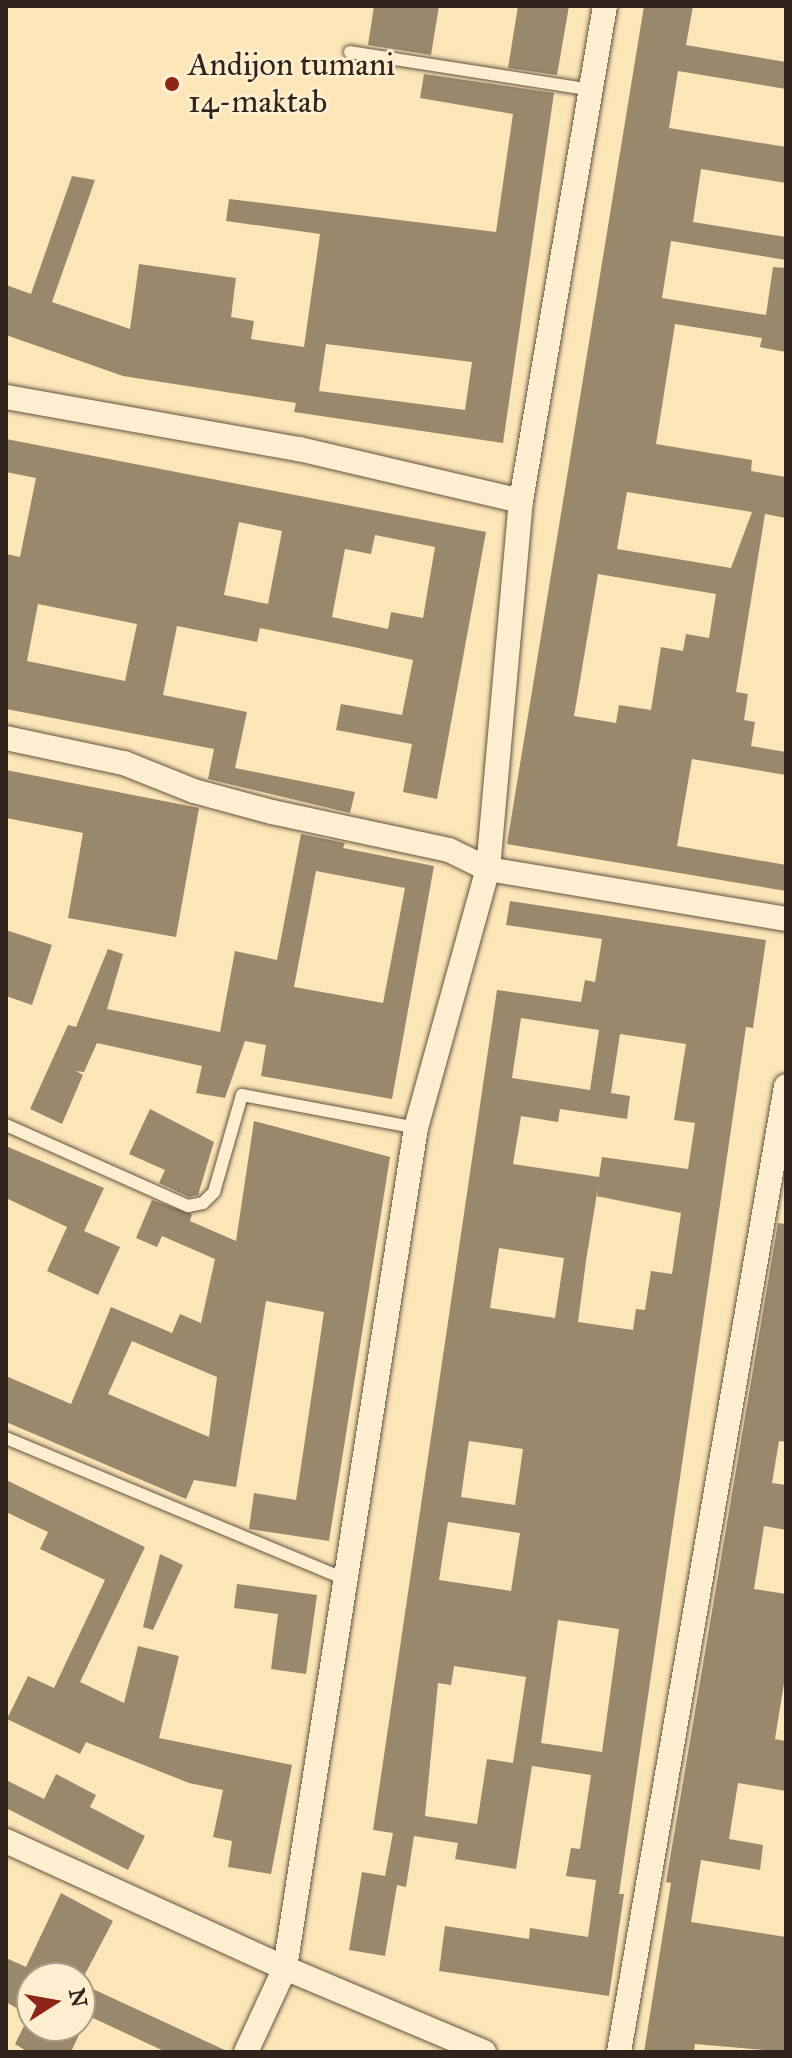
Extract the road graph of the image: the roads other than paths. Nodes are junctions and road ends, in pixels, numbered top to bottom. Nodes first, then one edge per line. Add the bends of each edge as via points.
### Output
1 (605, 6) edge
2 (350, 52) dead end
3 (592, 90) junction
4 (6, 397) edge
5 (521, 501) junction
6 (6, 738) edge
7 (488, 869) junction
8 (786, 919) edge
9 (786, 1086) edge
10 (6, 1125) edge
11 (416, 1128) junction
12 (6, 1438) edge
13 (343, 1578) junction
14 (6, 1841) edge
15 (285, 1968) junction
16 (246, 2052) edge
17 (484, 2052) edge
18 (619, 2052) edge

1 - 3 street
2 - 3 lane
3 - 5 street
4 - 5 street via 299,449
5 - 7 street
6 - 7 street via 124,763 194,791 272,812 449,850
7 - 8 street
7 - 11 street
9 - 18 street
10 - 11 lane via 188,1206 203,1203 214,1192 242,1095
11 - 13 street
12 - 13 lane
13 - 15 street
14 - 15 street
15 - 16 street
15 - 17 street

